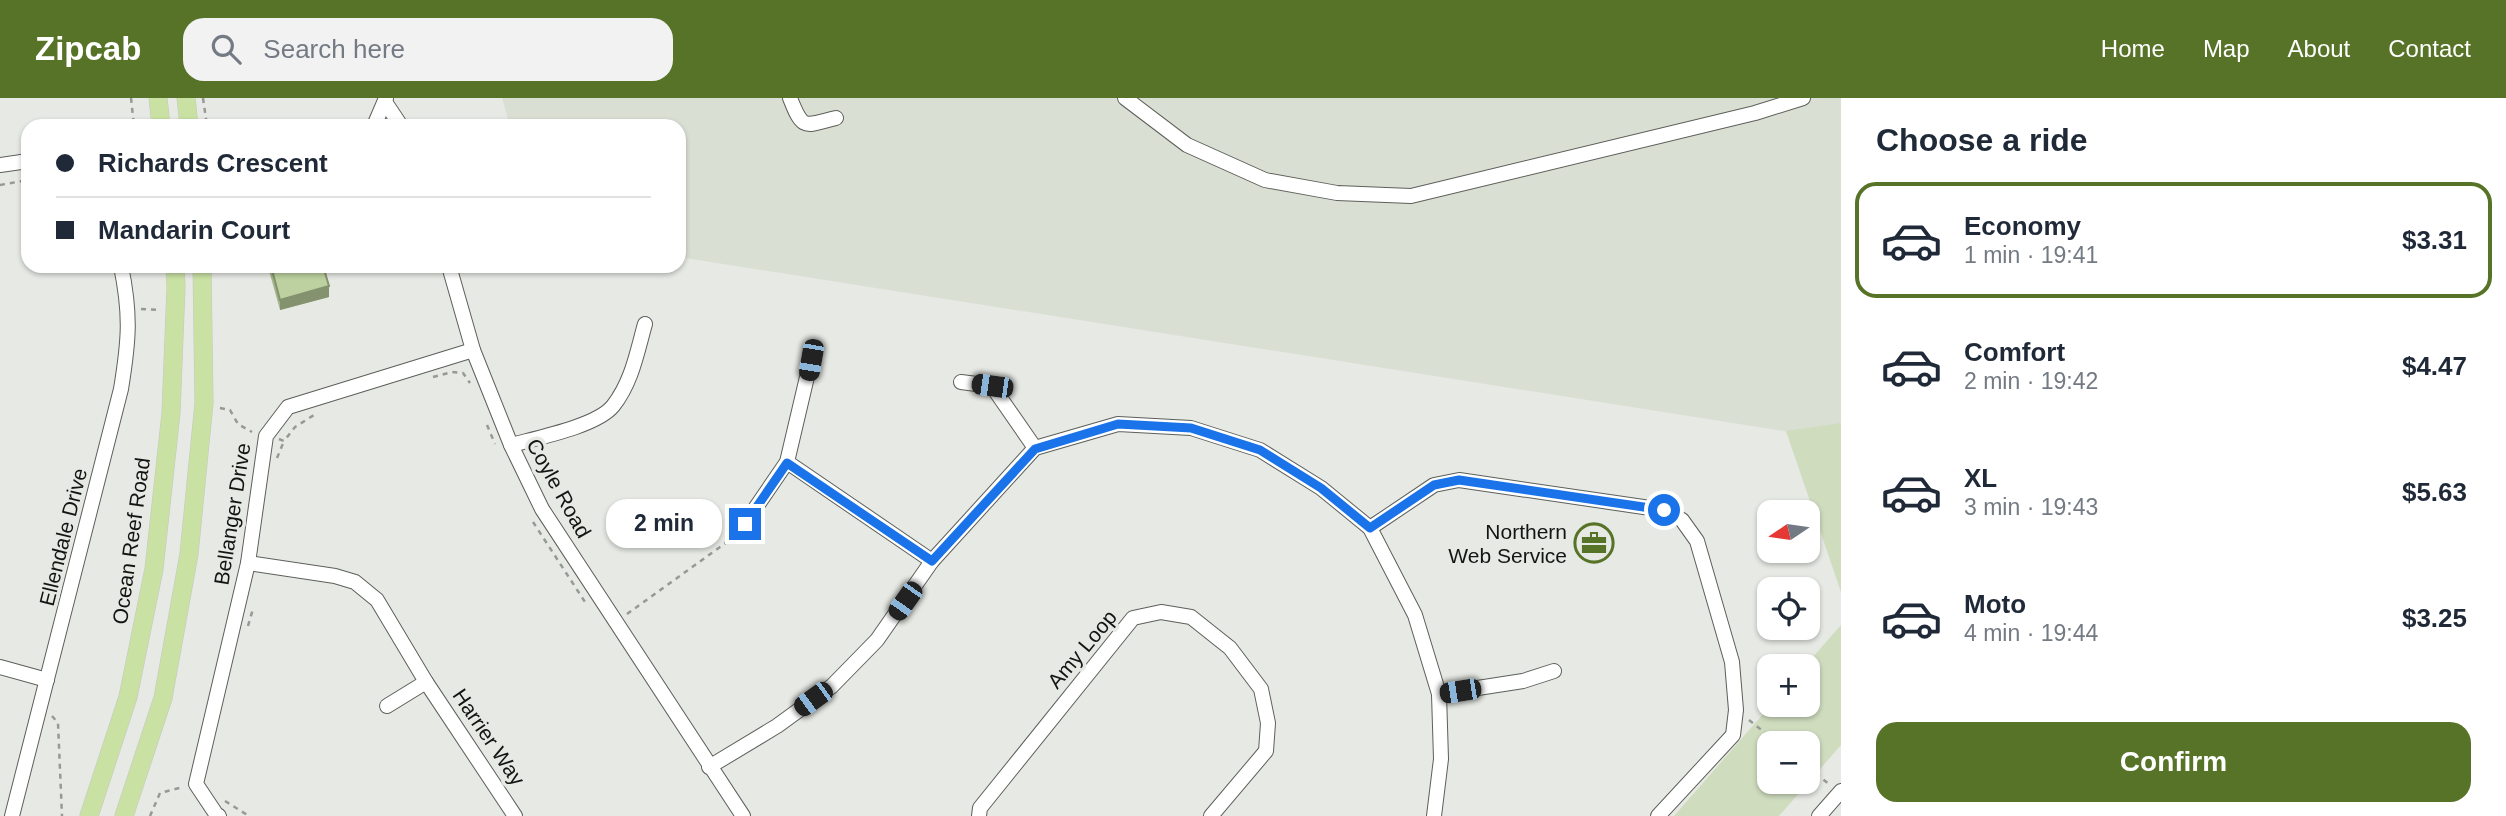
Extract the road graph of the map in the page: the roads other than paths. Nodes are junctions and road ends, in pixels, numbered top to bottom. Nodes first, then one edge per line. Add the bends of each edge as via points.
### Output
1 (158, 98) edge
2 (186, 98) edge
3 (790, 98) edge
4 (1125, 98) edge
5 (1803, 98) edge
6 (385, 100) edge
7 (836, 118) dead end
8 (160, 119) edge
9 (188, 119) edge
10 (377, 119) edge
11 (397, 119) edge
12 (21, 162) edge
13 (0, 165) edge
14 (122, 273) edge
15 (175, 273) edge
16 (202, 273) edge
17 (451, 273) edge
18 (645, 324) dead end
19 (472, 350) junction
20 (811, 360) dead end
21 (961, 382) dead end
22 (511, 445) junction
23 (1035, 449) junction
24 (787, 463) junction
25 (1370, 528) junction
26 (737, 535) road end
27 (932, 561) junction
28 (248, 563) junction
29 (0, 667) edge
30 (1554, 671) dead end
31 (47, 680) junction
32 (426, 682) junction
33 (1438, 694) junction
34 (387, 706) dead end
35 (709, 766) junction
36 (1840, 792) edge
37 (12, 816) edge
38 (89, 816) edge
39 (124, 816) edge
40 (219, 816) edge
41 (515, 816) edge
42 (743, 816) edge
43 (979, 816) edge
44 (1211, 816) edge
45 (1434, 816) edge
46 (1658, 816) edge
47 (1818, 816) edge

1 - 8 main road
2 - 9 main road
3 - 7 street via 804,124
4 - 5 street via 1187,145 1265,180 1337,193 1411,196
6 - 10 street
6 - 11 street
12 - 13 street
14 - 31 street, Ellendale Drive via 130,332 121,389
15 - 38 main road, Ocean Reef Road via 171,413 154,569 128,696
16 - 39 main road via 204,403 189,554 163,698
17 - 19 street, Coyle Road
18 - 22 street via 631,373 612,407 578,426
19 - 22 street, Coyle Road
19 - 28 street, Bellanger Drive via 288,407 266,436
20 - 24 street
21 - 23 street via 992,386
22 - 35 street, Coyle Road via 542,509
23 - 25 street via 1118,424 1191,428 1260,450 1321,488
23 - 27 street
24 - 26 street
24 - 27 street
25 - 33 street via 1415,615
25 - 46 street via 1434,485 1459,480 1664,510 1682,520 1697,541 1732,662 1736,710 1733,735
27 - 35 street via 877,640 831,686 777,726
28 - 32 street, Harrier Way via 355,582 377,600
28 - 40 street, Bellanger Drive via 196,784
29 - 31 street
30 - 33 street via 1523,681
31 - 37 street, Ellendale Drive
32 - 34 street, Harrier Way
32 - 41 street, Harrier Way
33 - 45 street via 1441,758
35 - 42 street, Coyle Road
36 - 47 street
43 - 44 street, Amy Loop via 980,808 1133,618 1161,612 1191,617 1230,648 1261,689 1268,723 1266,751

